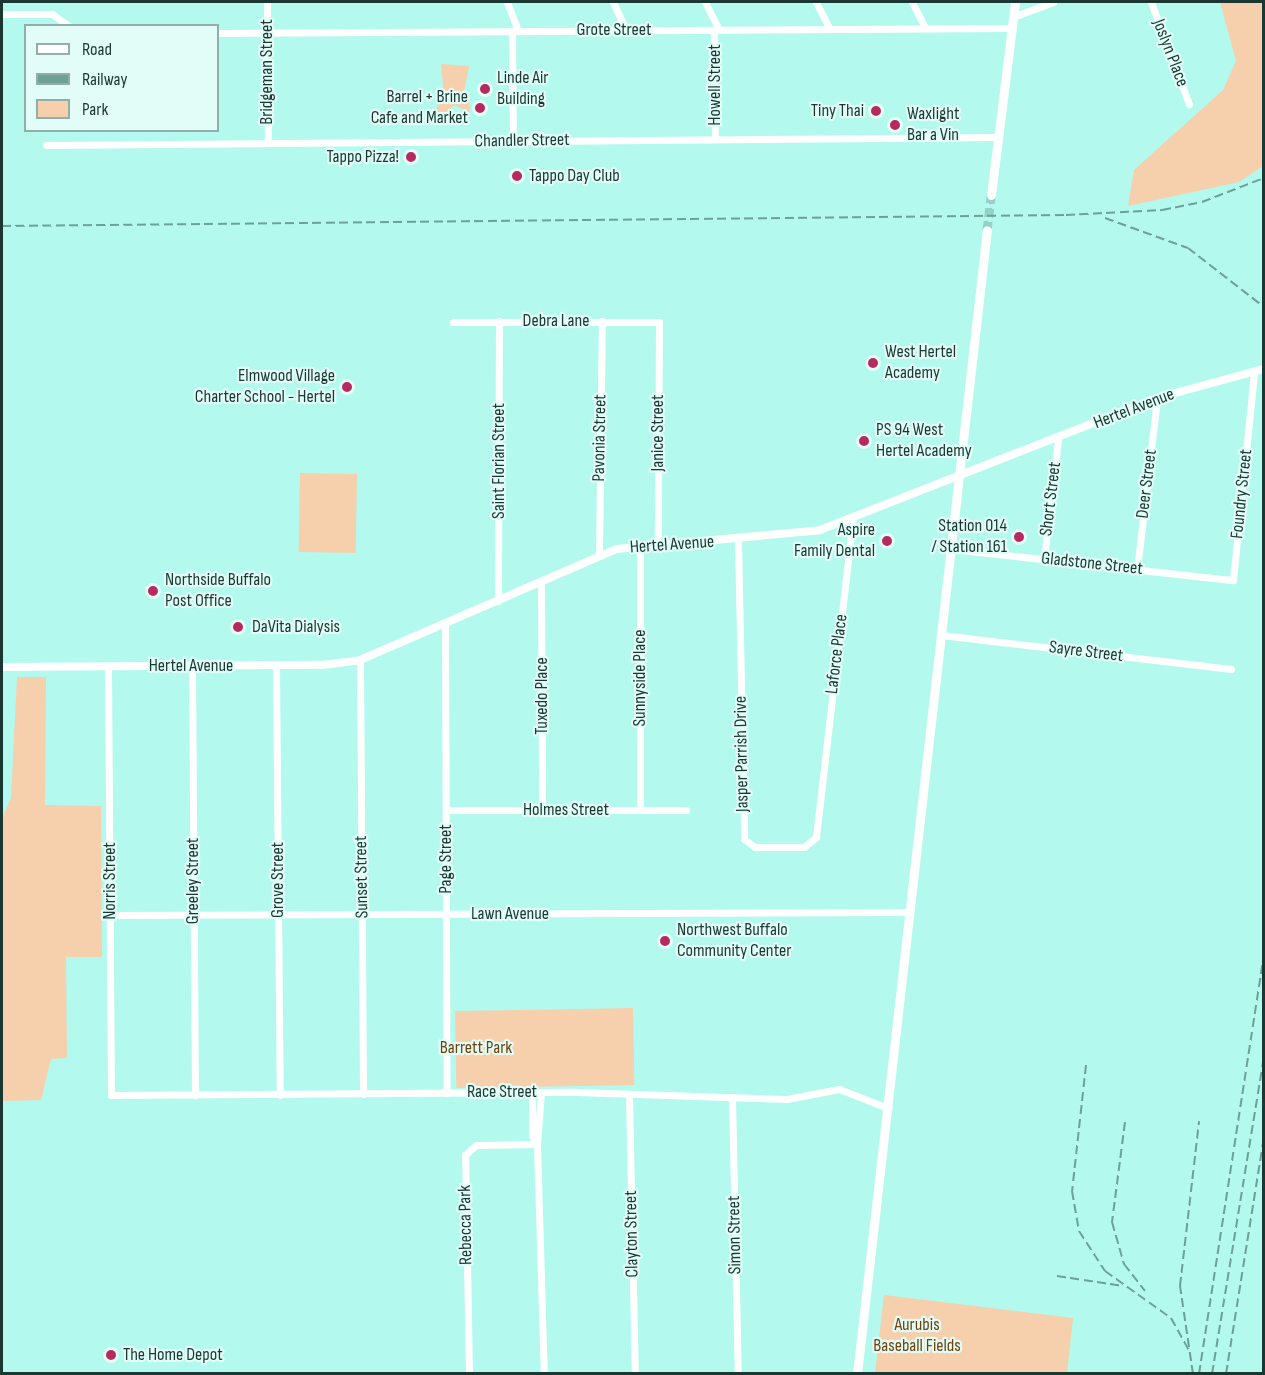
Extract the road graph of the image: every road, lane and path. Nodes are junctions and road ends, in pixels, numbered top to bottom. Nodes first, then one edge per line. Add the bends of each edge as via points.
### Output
1 (267, 2) edge
2 (507, 2) edge
3 (613, 2) edge
4 (705, 2) edge
5 (816, 2) edge
6 (912, 2) edge
7 (1015, 2) edge
8 (1053, 2) edge
9 (1151, 2) edge
10 (2, 14) edge
11 (1013, 17) junction
12 (66, 24) edge
13 (925, 28) junction
14 (1011, 28) junction
15 (830, 29) junction
16 (626, 30) junction
17 (716, 30) junction
18 (515, 31) junction
19 (219, 33) edge
20 (267, 33) junction
21 (1189, 104) dead end
22 (997, 137) junction
23 (715, 139) junction
24 (513, 141) junction
25 (268, 143) junction
26 (46, 145) dead end
27 (991, 195) tunnel mouth
28 (987, 230) tunnel mouth
29 (499, 321) junction
30 (602, 321) junction
31 (453, 322) dead end
32 (659, 322) joint
33 (1259, 371) edge
34 (1157, 398) junction
35 (1058, 439) junction
36 (958, 478) junction
37 (853, 518) junction
38 (738, 541) junction
39 (657, 545) junction
40 (640, 546) junction
41 (951, 549) junction
42 (599, 556) junction
43 (1044, 559) junction
44 (1137, 569) junction
45 (1233, 580) joint
46 (541, 582) junction
47 (498, 601) junction
48 (445, 625) junction
49 (941, 635) junction
50 (360, 660) junction
51 (276, 665) junction
52 (192, 666) junction
53 (2, 667) edge
54 (108, 667) junction
55 (1231, 669) dead end
56 (822, 790) joint
57 (446, 810) junction
58 (542, 810) junction
59 (640, 810) junction
60 (686, 810) dead end
61 (910, 912) junction
62 (278, 914) junction
63 (363, 914) junction
64 (447, 914) junction
65 (110, 915) junction
66 (193, 915) junction
67 (532, 1092) junction
68 (541, 1092) junction
69 (447, 1093) junction
70 (363, 1094) junction
71 (111, 1095) joint
72 (195, 1095) junction
73 (280, 1095) junction
74 (629, 1095) junction
75 (732, 1097) junction
76 (888, 1108) junction
77 (537, 1144) junction
78 (470, 1374) edge
79 (544, 1374) edge
80 (634, 1374) edge
81 (738, 1374) edge
82 (856, 1374) edge

1 - 20 street, Bridgeman Street
2 - 18 street
3 - 16 street
4 - 17 street, Howell Street
5 - 15 street
6 - 13 street
7 - 11 main road
8 - 11 street
9 - 21 street, Joslyn Place
10 - 12 street via 52,14
11 - 14 main road
13 - 14 street, Grote Street
13 - 15 street, Grote Street
14 - 22 main road
15 - 17 street, Grote Street
16 - 17 street, Grote Street
16 - 18 street, Grote Street
17 - 23 street, Howell Street
18 - 20 street, Grote Street
18 - 24 street
19 - 20 street, Grote Street
20 - 25 street, Bridgeman Street
22 - 23 street, Chandler Street
22 - 27 main road
23 - 24 street, Chandler Street
24 - 25 street, Chandler Street
25 - 26 street, Chandler Street
28 - 36 main road
29 - 30 street, Debra Lane
29 - 31 street, Debra Lane
29 - 47 street, Saint Florian Street
30 - 32 street, Debra Lane
30 - 42 street, Pavonia Street
32 - 39 street, Janice Street
33 - 34 street, Hertel Avenue
33 - 45 street, Foundry Street
34 - 35 street, Hertel Avenue
34 - 44 street, Deer Street
35 - 36 street, Hertel Avenue
35 - 43 street, Short Street
36 - 37 street, Hertel Avenue
36 - 41 main road
37 - 38 street, Hertel Avenue via 791,537
37 - 56 street, Laforce Place
38 - 39 street, Hertel Avenue
38 - 56 street, Jasper Parrish Drive via 746,843 755,847 808,846 816,837
39 - 40 street, Hertel Avenue
40 - 42 street, Hertel Avenue
40 - 59 street, Sunnyside Place
41 - 43 street, Gladstone Street
41 - 49 main road
42 - 46 street, Hertel Avenue
43 - 44 street, Gladstone Street
44 - 45 street, Gladstone Street
46 - 47 street, Hertel Avenue
46 - 58 street, Tuxedo Place
47 - 48 street, Hertel Avenue
48 - 50 street, Hertel Avenue
48 - 57 street, Page Street
49 - 55 street, Sayre Street
49 - 61 main road
50 - 51 street, Hertel Avenue
50 - 63 street, Sunset Street
51 - 52 street, Hertel Avenue
51 - 62 street, Grove Street
52 - 54 street, Hertel Avenue
52 - 66 street, Greeley Street
53 - 54 street, Hertel Avenue
54 - 65 street, Norris Street
57 - 58 street, Holmes Street
57 - 64 street, Page Street
58 - 59 street, Holmes Street
59 - 60 street, Holmes Street
61 - 64 street, Lawn Avenue
61 - 76 main road
62 - 63 street, Lawn Avenue
62 - 66 street, Lawn Avenue
62 - 73 street, Grove Street
63 - 64 street, Lawn Avenue
63 - 70 street, Sunset Street
64 - 69 street, Page Street
65 - 66 street, Lawn Avenue
65 - 71 street, Norris Street
66 - 72 street, Greeley Street
67 - 68 street, Race Street
67 - 69 street, Race Street
67 - 77 street via 532,1135
68 - 74 street, Race Street
68 - 77 street
69 - 70 street, Race Street
70 - 73 street, Race Street
71 - 72 street, Race Street
72 - 73 street, Race Street
74 - 75 street, Race Street
74 - 80 street, Clayton Street
75 - 76 street, Race Street via 787,1099 839,1089
75 - 81 street, Simon Street
76 - 82 main road
77 - 78 street, Rebecca Park via 476,1144 465,1155
77 - 79 street

